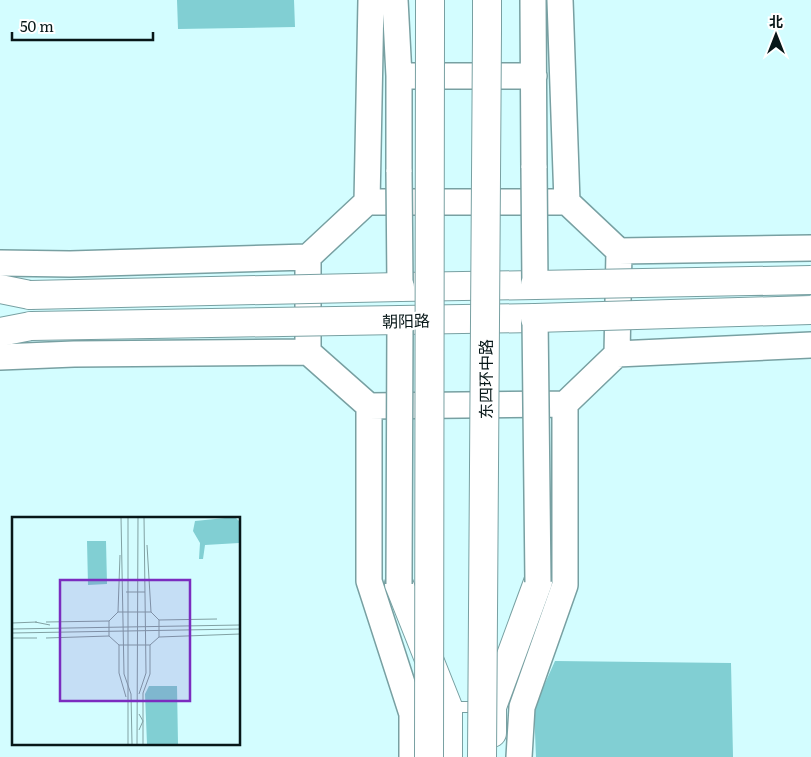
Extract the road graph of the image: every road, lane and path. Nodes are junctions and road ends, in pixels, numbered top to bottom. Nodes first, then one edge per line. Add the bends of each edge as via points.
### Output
1 (371, 0) edge
2 (396, 0) edge
3 (430, 0) edge
4 (487, 0) edge
5 (533, 0) edge
6 (560, 0) edge
7 (398, 76) junction
8 (534, 76) junction
9 (366, 202) junction
10 (567, 202) junction
11 (811, 248) edge
12 (619, 251) junction
13 (308, 257) junction
14 (0, 263) edge
15 (811, 280) edge
16 (535, 285) junction
17 (400, 287) junction
18 (0, 290) edge
19 (30, 295) junction
20 (0, 296) edge
21 (811, 310) edge
22 (536, 318) junction
23 (400, 320) junction
24 (0, 326) edge
25 (31, 326) junction
26 (0, 332) edge
27 (811, 345) edge
28 (308, 352) junction
29 (617, 354) junction
30 (0, 357) edge
31 (565, 404) junction
32 (369, 406) junction
33 (538, 582) joint
34 (399, 584) joint
35 (471, 705) junction
36 (412, 757) edge
37 (429, 757) edge
38 (448, 757) edge
39 (482, 757) edge
40 (492, 757) edge
41 (519, 757) edge

1 - 9 street
2 - 7 street
3 - 37 main road, bridge
4 - 39 main road, 东四环中路, bridge
5 - 8 street
6 - 10 street
7 - 8 street
7 - 17 street, bridge
8 - 16 street, bridge
9 - 10 street
9 - 13 street
10 - 12 street
11 - 12 street
12 - 29 street
13 - 14 street
13 - 28 street
15 - 16 main road, 朝阳路, bridge
16 - 17 main road, 朝阳路, bridge
16 - 22 street
17 - 19 main road, 朝阳路, bridge
17 - 23 street
18 - 19 main road
19 - 20 main road, 朝阳路
21 - 22 main road, 朝阳路, bridge
22 - 23 main road, 朝阳路, bridge
22 - 33 street, bridge
23 - 25 main road, 朝阳路, bridge
23 - 34 street, bridge
24 - 25 main road, 朝阳路
25 - 26 main road
27 - 29 street
28 - 30 street
28 - 32 street
29 - 31 street
31 - 32 street
31 - 41 street via 564,584 522,707
32 - 36 street via 369,581 412,714
33 - 35 main road
34 - 35 main road
35 - 38 main road
35 - 40 main road

